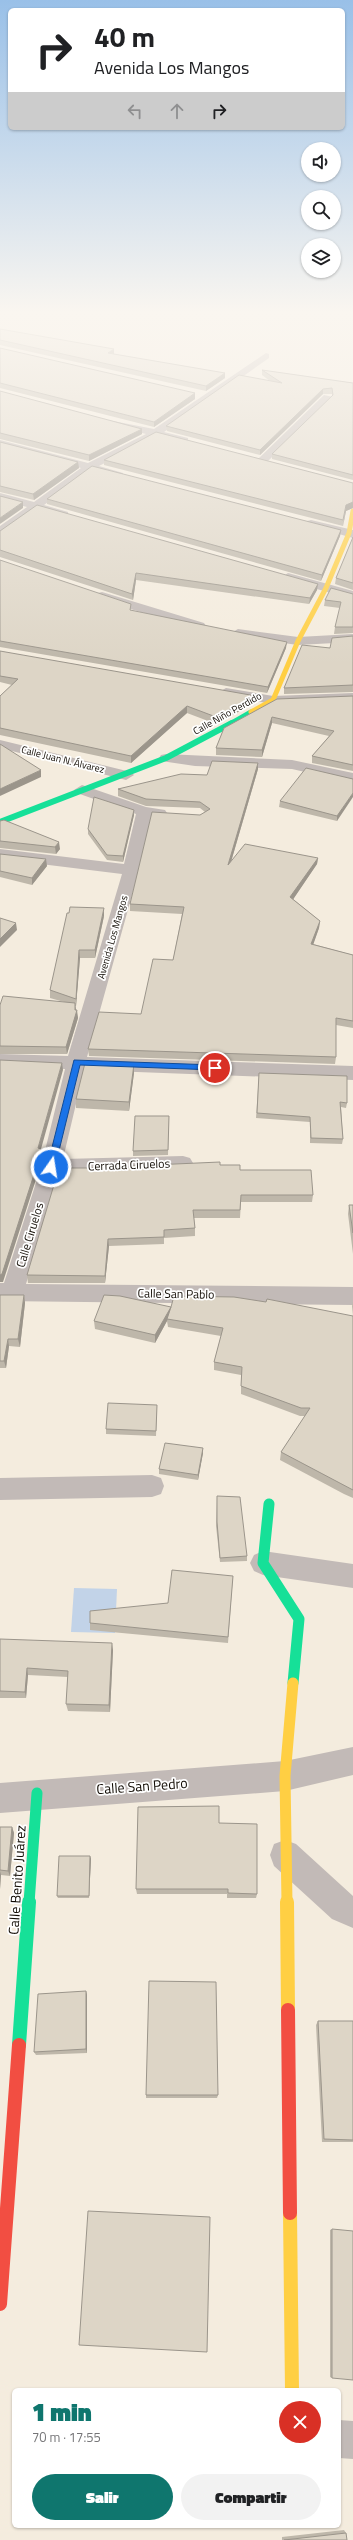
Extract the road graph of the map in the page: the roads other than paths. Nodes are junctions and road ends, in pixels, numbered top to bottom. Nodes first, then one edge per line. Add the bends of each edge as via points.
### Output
1 (138, 429) edge
2 (162, 429) edge
3 (293, 429) edge
4 (155, 433) junction
5 (0, 443) edge
6 (194, 443) edge
7 (278, 464) edge
8 (89, 467) junction
9 (127, 477) edge
10 (0, 496) edge
11 (36, 506) junction
12 (353, 510) edge
13 (74, 517) edge
14 (303, 521) edge
15 (0, 532) edge
16 (351, 533) edge
17 (272, 573) edge
18 (326, 588) junction
19 (91, 592) edge
20 (353, 595) edge
21 (212, 628) edge
22 (227, 631) edge
23 (353, 638) edge
24 (298, 641) junction
25 (210, 689) edge
26 (353, 697) edge
27 (273, 700) junction
28 (0, 744) edge
29 (166, 758) junction
30 (126, 775) junction
31 (353, 778) edge
32 (82, 790) junction
33 (144, 812) junction
34 (172, 814) edge
35 (0, 822) edge
36 (0, 854) edge
37 (130, 870) junction
38 (0, 1060) edge
39 (76, 1062) junction
40 (353, 1073) edge
41 (183, 1163) edge
42 (51, 1167) junction
43 (7, 1292) edge
44 (353, 1296) edge
45 (152, 1486) dead end
46 (0, 1489) edge
47 (269, 1504) dead end
48 (263, 1563) junction
49 (353, 1576) edge
50 (353, 1761) edge
51 (285, 1776) junction
52 (37, 1793) junction
53 (0, 1798) edge
54 (285, 1855) junction
55 (350, 1907) edge
56 (0, 2304) edge
57 (292, 2388) edge
58 (341, 2439) edge
59 (353, 2440) edge

1 - 4 street
2 - 4 street
3 - 7 street via 259,459
4 - 6 street
4 - 8 street
5 - 8 street
8 - 9 street
8 - 11 street
10 - 11 street
11 - 13 street
11 - 15 street
12 - 16 street, Calle Niño Perdido
14 - 16 street
16 - 18 street, Calle Niño Perdido
17 - 18 street
18 - 20 street
18 - 24 street, Calle Niño Perdido
19 - 21 street via 181,622
22 - 24 street
23 - 24 street
24 - 27 street, Calle Niño Perdido
25 - 27 street
26 - 27 street
27 - 29 street, Calle Niño Perdido
28 - 30 street, Calle Juan N. Álvarez
29 - 30 street, Calle Niño Perdido
29 - 31 street via 185,761 282,764 321,769
30 - 32 street, Calle Niño Perdido
32 - 33 street
32 - 35 street, Calle Niño Perdido
33 - 34 street
33 - 37 street, Avenida Los Mangos
36 - 37 street
37 - 39 street, Avenida Los Mangos
38 - 39 street
39 - 40 street
39 - 42 street, Calle Ciruelos
41 - 42 street, Cerrada Ciruelos
42 - 43 street, Calle Ciruelos
43 - 44 street, Calle San Pablo
45 - 46 street
47 - 48 street
48 - 49 street
48 - 51 street via 300,1619
50 - 51 street, Calle San Pedro
51 - 52 street, Calle San Pedro
51 - 54 street
52 - 53 street, Calle San Pedro
52 - 56 street, Calle Benito Juárez
54 - 55 street
54 - 57 street
58 - 59 street

